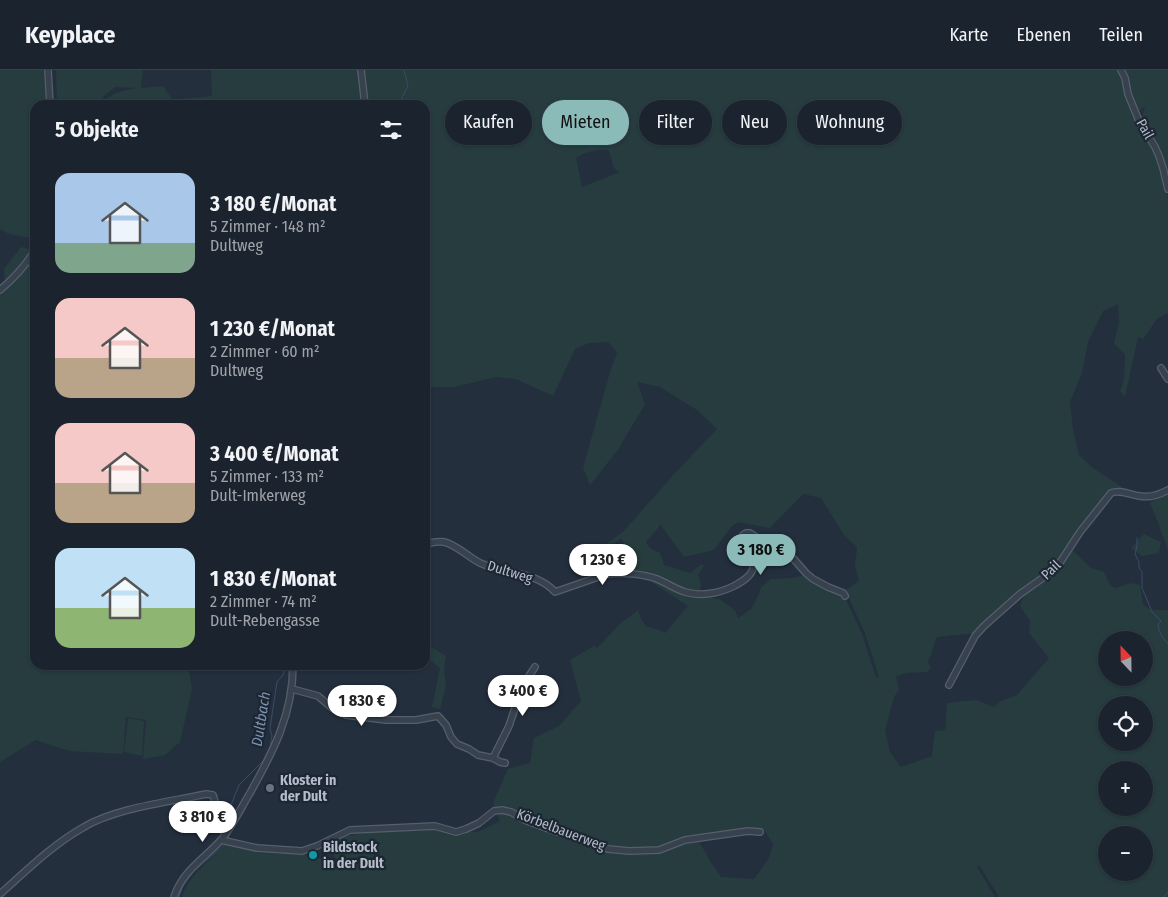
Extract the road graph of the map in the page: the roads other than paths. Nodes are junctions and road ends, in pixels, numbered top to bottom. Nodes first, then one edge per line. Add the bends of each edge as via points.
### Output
1 (48, 70) edge
2 (361, 70) edge
3 (1121, 70) edge
4 (50, 100) edge
5 (364, 100) edge
6 (1168, 188) edge
7 (30, 259) edge
8 (0, 290) edge
9 (1161, 368) dead end
10 (1168, 379) edge
11 (1168, 490) edge
12 (430, 543) edge
13 (845, 596) dead end
14 (535, 667) dead end
15 (293, 670) edge
16 (949, 685) dead end
17 (292, 689) junction
18 (493, 758) junction
19 (504, 763) dead end
20 (760, 832) dead end
21 (223, 837) junction
22 (0, 894) edge
23 (174, 897) edge

1 - 4 street
2 - 5 street
3 - 6 street, Pail via 1139,121 1159,156
7 - 8 street
9 - 10 street
11 - 16 street, Pail via 1149,497 1111,493 1054,570 1020,594 975,636
12 - 13 street, Dultweg via 442,541 450,544 481,563 537,579 555,592 615,573 655,578 686,592 709,594 730,588 748,577 753,564 742,540 746,532 780,548 813,579
14 - 18 street via 525,682
15 - 17 street
17 - 18 street via 318,696 346,715 386,720 438,716 457,744 478,756
17 - 21 street via 283,725 270,755
18 - 19 street
20 - 21 street, Körbelbauerweg via 748,830 685,840 659,850 616,850 502,810 494,811 479,823 456,832 435,826 350,830 302,851 257,848
21 - 22 street via 212,794 122,812 85,826 48,850
21 - 23 street via 181,880

